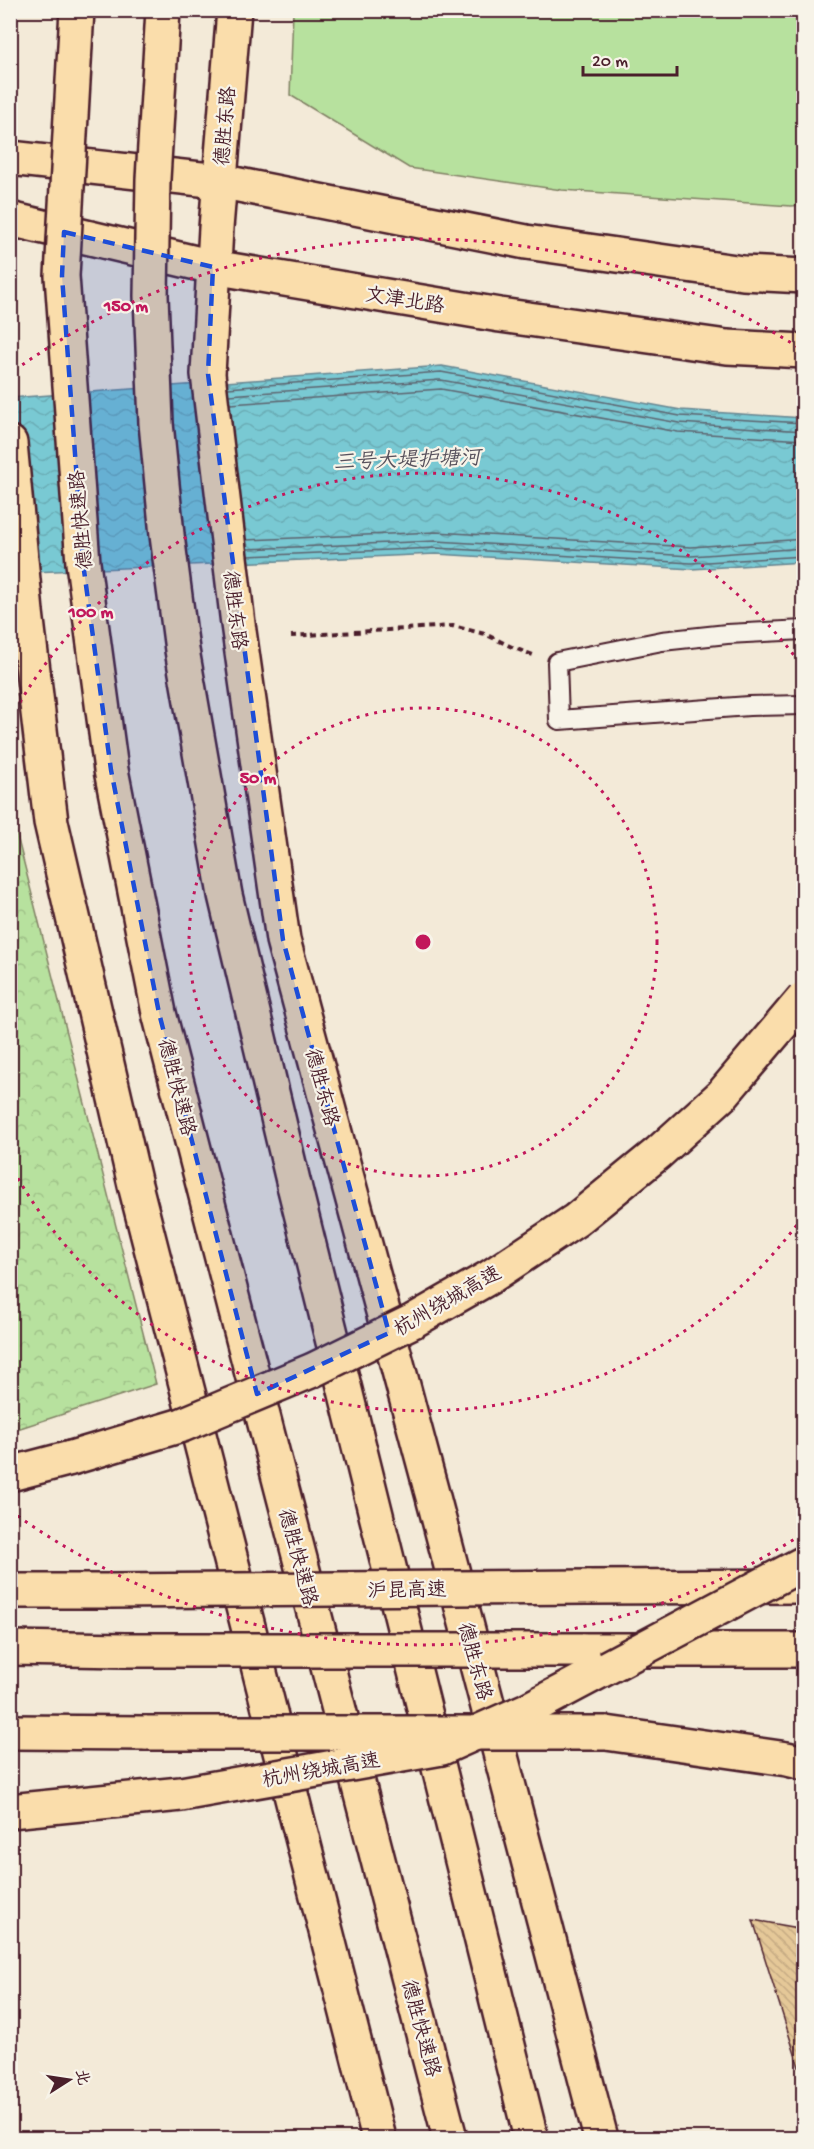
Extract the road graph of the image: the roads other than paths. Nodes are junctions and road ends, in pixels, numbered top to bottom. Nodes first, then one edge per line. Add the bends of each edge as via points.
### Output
1 (77, 10) edge
2 (163, 10) edge
3 (234, 10) edge
4 (10, 158) edge
5 (219, 181) junction
6 (10, 219) edge
7 (213, 267) junction
8 (804, 276) edge
9 (804, 351) edge
10 (10, 443) edge
11 (804, 630) edge
12 (804, 705) edge
13 (804, 998) edge
14 (10, 1474) edge
15 (804, 1563) edge
16 (804, 1586) edge
17 (10, 1591) edge
18 (10, 1648) edge
19 (804, 1650) edge
20 (10, 1732) edge
21 (804, 1763) edge
22 (10, 1811) edge
23 (379, 2139) edge
24 (450, 2139) edge
25 (531, 2139) edge
26 (602, 2139) edge

1 - 24 main road, 德胜快速路, bridge via 62,276 83,563 111,770 159,1013
2 - 25 main road, bridge via 153,179 152,296 156,423 182,650 225,895
3 - 5 main road, 德胜东路
4 - 5 main road
5 - 7 main road, 德胜东路
5 - 8 main road via 526,242 743,273
6 - 7 main road, 文津北路
7 - 9 main road, 文津北路 via 500,315 727,347
7 - 26 main road, 德胜东路 via 208,374 238,624 283,940
10 - 23 main road via 53,834 135,1185
11 - 12 lane via 662,641 557,662 559,720
13 - 14 main road, 杭州绕城高速, bridge via 722,1095 658,1153 576,1220 490,1278 413,1322 313,1370 182,1425
15 - 22 main road, 杭州绕城高速, bridge via 527,1710 442,1748 181,1794
16 - 17 main road, 沪昆高速, bridge
18 - 19 main road, bridge
20 - 21 main road, bridge via 606,1733

